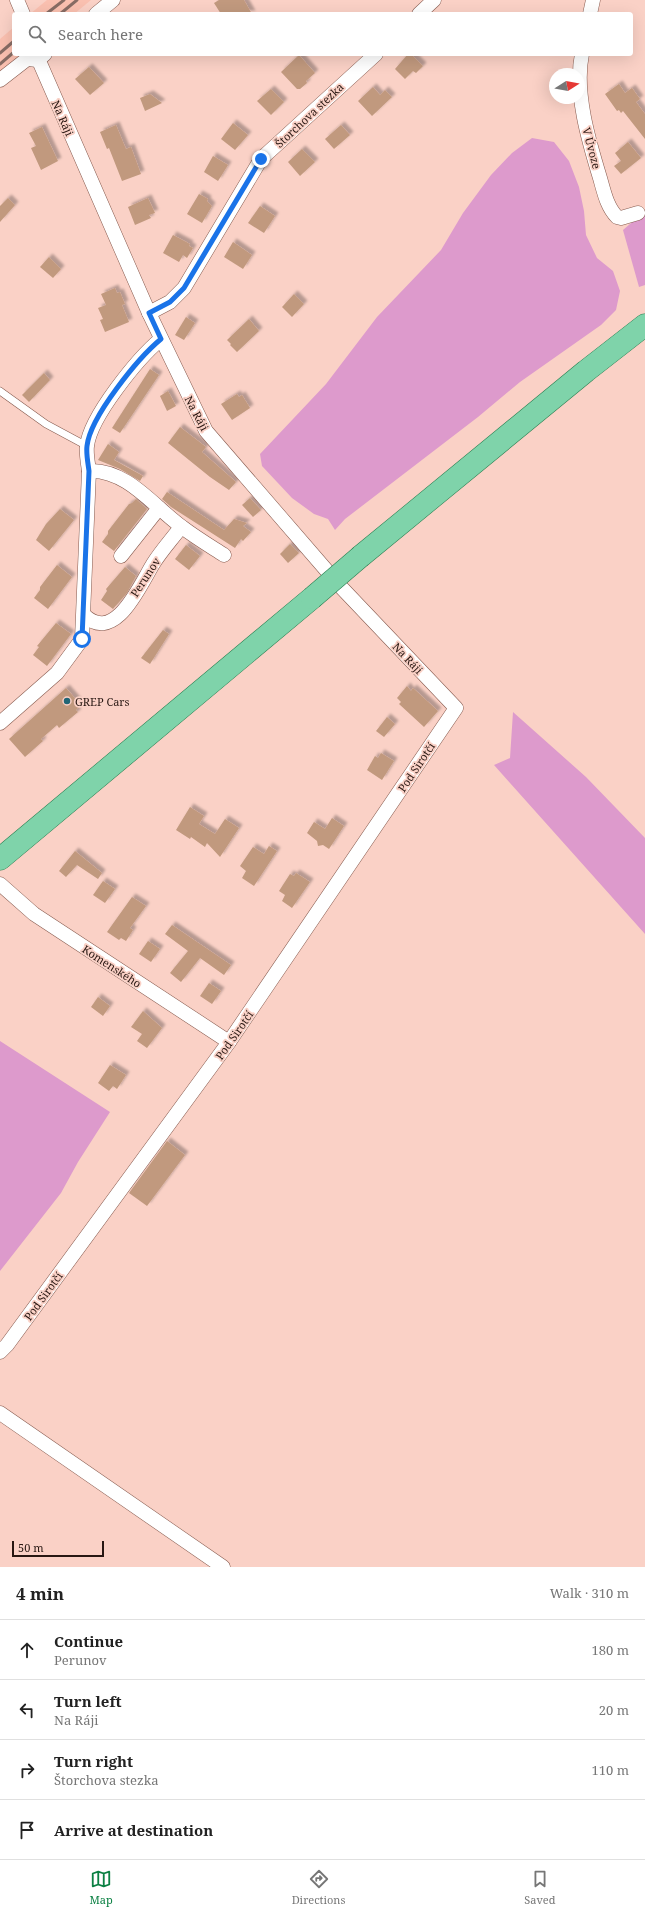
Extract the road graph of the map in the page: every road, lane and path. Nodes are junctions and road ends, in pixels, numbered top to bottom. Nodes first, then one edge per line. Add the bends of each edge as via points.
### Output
1 (17, 0) edge
2 (113, 0) edge
3 (434, 0) edge
4 (593, 0) edge
5 (22, 12) edge
6 (98, 12) edge
7 (421, 12) edge
8 (590, 12) edge
9 (40, 56) edge
10 (374, 56) edge
11 (582, 56) edge
12 (0, 80) edge
13 (638, 213) dead end
14 (149, 313) junction
15 (645, 325) edge
16 (161, 339) junction
17 (0, 391) edge
18 (87, 446) junction
19 (89, 471) junction
20 (159, 508) junction
21 (181, 527) junction
22 (224, 555) dead end
23 (121, 556) dead end
24 (84, 615) junction
25 (456, 708) joint
26 (0, 723) edge
27 (0, 859) edge
28 (0, 884) edge
29 (229, 1042) junction
30 (0, 1352) edge
31 (0, 1413) edge
32 (223, 1567) edge

1 - 5 street
2 - 6 street
3 - 7 street
4 - 8 street
9 - 12 street via 27,59
9 - 14 street, Na Ráji
10 - 14 street, Štorchova stezka via 261,159 184,288 170,302
11 - 13 street, V Úvoze via 585,122 606,198 617,217
14 - 16 street, Na Ráji
15 - 27 main road, bridge via 361,556
16 - 18 street via 144,354 102,410 92,426
16 - 25 street, Na Ráji via 206,431 340,586
17 - 18 lane via 46,424
18 - 19 street
19 - 20 street via 99,470 116,477 144,494
19 - 24 street
20 - 21 street
20 - 23 street
21 - 22 street
21 - 24 street, Perunov via 153,564 143,584 116,618 100,624 92,622
24 - 26 street via 82,639 58,673
25 - 29 street, Pod Sirotčí
28 - 29 street, Komenského via 34,914
29 - 30 street, Pod Sirotčí
31 - 32 street

